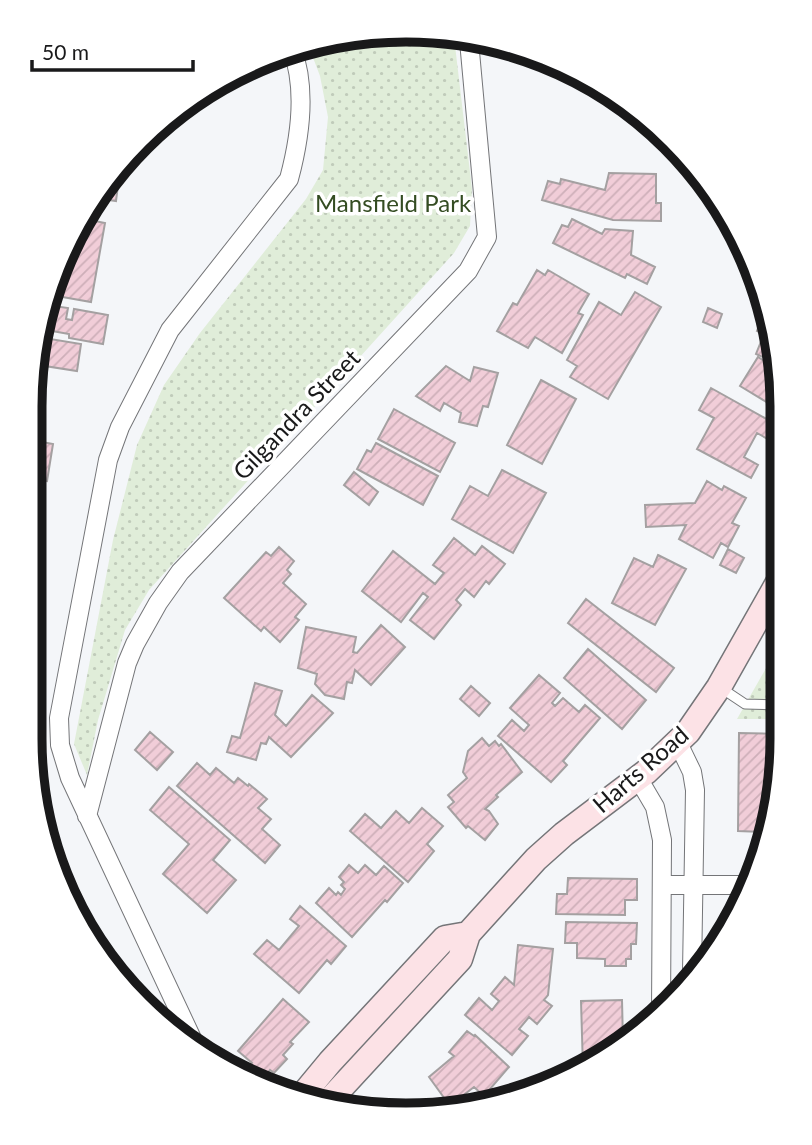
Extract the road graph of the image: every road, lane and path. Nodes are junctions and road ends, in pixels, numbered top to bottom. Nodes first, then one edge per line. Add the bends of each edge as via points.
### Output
1 (469, 48) edge
2 (296, 59) edge
3 (770, 597) edge
4 (719, 687) junction
5 (770, 705) edge
6 (678, 743) junction
7 (638, 778) junction
8 (88, 816) junction
9 (663, 885) junction
10 (694, 885) junction
11 (739, 885) edge
12 (468, 934) junction
13 (692, 964) edge
14 (661, 998) edge
15 (189, 1031) edge
16 (307, 1090) edge
17 (334, 1096) edge

1 - 8 street, Gilgandra Street via 487,237 468,271 173,580 127,663
2 - 8 street via 299,122 289,179 170,330 108,460 59,718 65,763
3 - 4 street, Harts Road
4 - 5 lane via 746,704
4 - 6 street, Harts Road
6 - 7 street, Harts Road
6 - 10 street via 694,780
7 - 9 street via 659,817
7 - 12 street, Harts Road via 549,847
8 - 15 street
9 - 10 street
9 - 14 street
10 - 11 street
10 - 13 street
12 - 16 street, Harts Road via 445,938
12 - 17 street, Harts Road via 460,959

